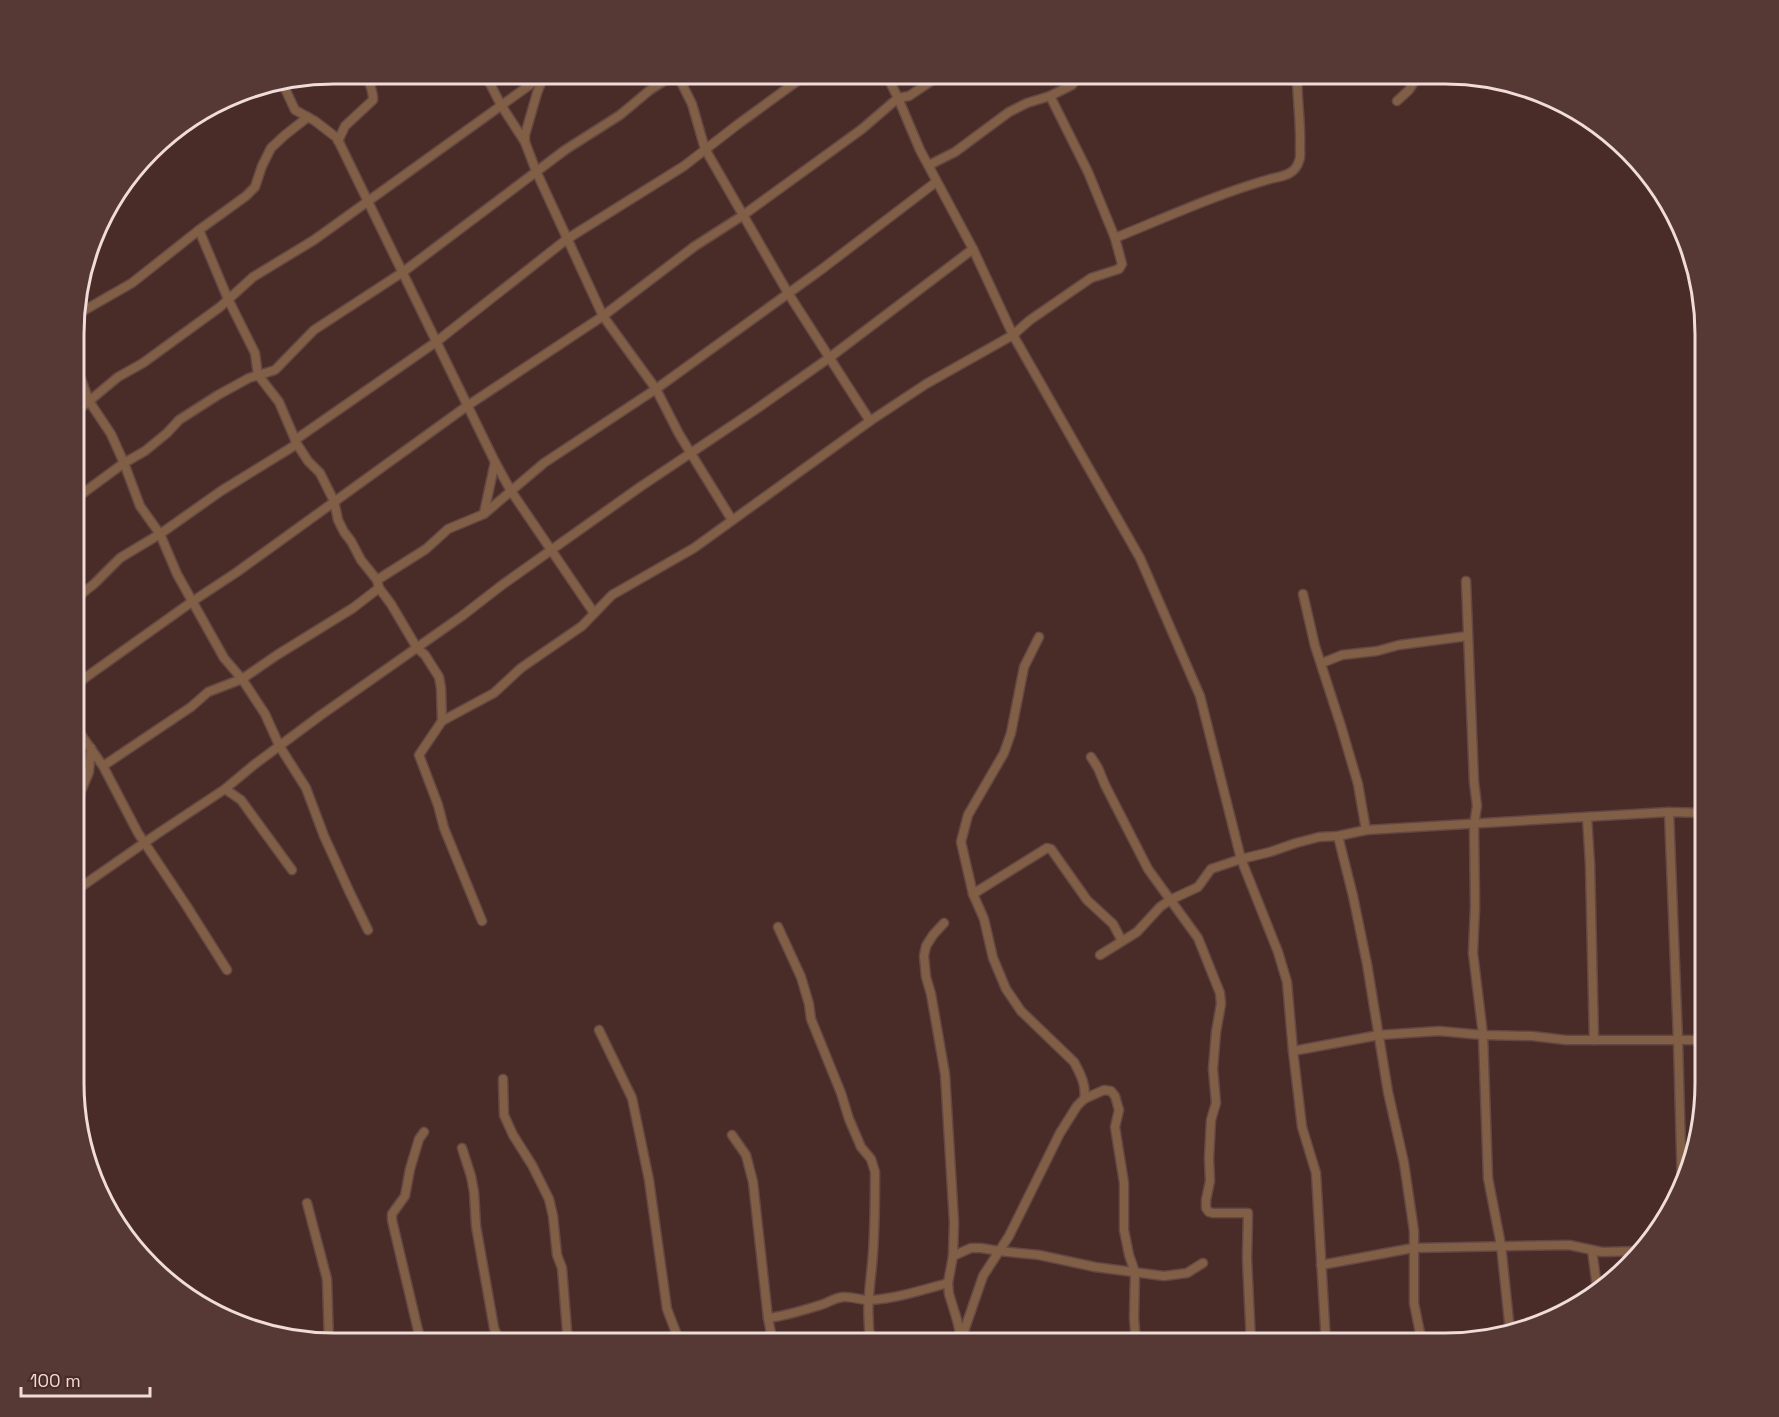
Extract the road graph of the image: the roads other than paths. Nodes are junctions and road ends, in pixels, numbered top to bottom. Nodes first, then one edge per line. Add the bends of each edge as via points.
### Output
1 (370, 84) edge
2 (490, 84) edge
3 (531, 84) edge
4 (542, 84) edge
5 (660, 84) edge
6 (681, 84) edge
7 (793, 84) edge
8 (891, 84) edge
9 (927, 84) edge
10 (1072, 84) edge
11 (1297, 84) edge
12 (1413, 84) edge
13 (285, 89) edge
14 (1050, 96) junction
15 (898, 98) junction
16 (1397, 101) dead end
17 (501, 105) junction
18 (308, 117) junction
19 (338, 141) junction
20 (525, 142) junction
21 (705, 149) junction
22 (929, 165) junction
23 (536, 171) junction
24 (936, 182) junction
25 (368, 202) junction
26 (742, 216) junction
27 (199, 230) junction
28 (1115, 238) junction
29 (567, 239) junction
30 (973, 249) junction
31 (403, 272) junction
32 (788, 293) junction
33 (228, 299) junction
34 (85, 310) edge
35 (603, 316) junction
36 (1013, 335) junction
37 (436, 342) junction
38 (829, 358) junction
39 (258, 375) junction
40 (84, 388) edge
41 (656, 389) junction
42 (89, 402) junction
43 (84, 406) edge
44 (467, 406) junction
45 (870, 421) junction
46 (296, 442) junction
47 (690, 452) junction
48 (495, 462) junction
49 (124, 463) junction
50 (511, 491) junction
51 (84, 492) edge
52 (334, 501) junction
53 (484, 514) junction
54 (732, 520) junction
55 (160, 534) junction
56 (552, 551) junction
57 (1466, 581) dead end
58 (378, 584) junction
59 (84, 592) edge
60 (1303, 594) dead end
61 (193, 601) junction
62 (594, 613) junction
63 (1468, 636) junction
64 (1039, 637) dead end
65 (417, 648) junction
66 (1322, 663) junction
67 (84, 679) edge
68 (242, 680) junction
69 (442, 721) junction
70 (84, 738) edge
71 (280, 747) junction
72 (91, 748) junction
73 (1091, 756) dead end
74 (103, 766) junction
75 (84, 784) edge
76 (225, 789) junction
77 (1669, 812) junction
78 (1695, 813) edge
79 (1587, 817) junction
80 (1474, 825) junction
81 (1366, 830) junction
82 (1338, 836) junction
83 (145, 843) junction
84 (1241, 859) junction
85 (292, 870) dead end
86 (84, 885) edge
87 (973, 894) junction
88 (1170, 900) junction
89 (482, 921) dead end
90 (944, 922) dead end
91 (778, 927) dead end
92 (368, 930) dead end
93 (1122, 941) junction
94 (1100, 955) dead end
95 (227, 970) dead end
96 (599, 1030) dead end
97 (1379, 1035) junction
98 (1483, 1035) junction
99 (1594, 1040) junction
100 (1678, 1040) junction
101 (1695, 1040) edge
102 (1293, 1051) junction
103 (503, 1079) dead end
104 (1084, 1098) junction
105 (424, 1132) dead end
106 (732, 1135) dead end
107 (462, 1148) dead end
108 (1681, 1165) edge
109 (308, 1203) dead end
110 (1501, 1245) junction
111 (1413, 1248) junction
112 (1592, 1250) junction
113 (999, 1251) junction
114 (1630, 1251) edge
115 (953, 1256) junction
116 (1203, 1263) dead end
117 (1321, 1265) junction
118 (1135, 1272) junction
119 (1596, 1282) edge
120 (948, 1283) junction
121 (868, 1301) junction
122 (768, 1318) junction
123 (1509, 1324) edge
124 (329, 1333) edge
125 (420, 1333) edge
126 (496, 1333) edge
127 (567, 1333) edge
128 (676, 1333) edge
129 (771, 1333) edge
130 (869, 1333) edge
131 (959, 1333) edge
132 (964, 1333) edge
133 (1135, 1333) edge
134 (1250, 1333) edge
135 (1325, 1333) edge
136 (1420, 1333) edge

1 - 19 street via 373,100 345,126
2 - 17 street
3 - 17 street
4 - 20 street
5 - 23 street
6 - 21 street
7 - 21 street
8 - 15 street
9 - 15 street
10 - 14 street
11 - 28 street via 1299,161 1290,174 1197,203
12 - 16 street
13 - 18 street via 295,110
14 - 22 street via 1009,112 955,152
14 - 28 street via 1079,151
15 - 22 street
15 - 26 street via 862,129
17 - 20 street
17 - 25 street
18 - 19 street
18 - 27 street via 271,148 255,188
19 - 25 street
20 - 23 street
21 - 26 street
21 - 29 street
22 - 24 street
23 - 29 street
23 - 31 street
24 - 30 street
24 - 32 street
25 - 31 street
25 - 33 street via 253,277
26 - 32 street
26 - 35 street via 695,246
27 - 33 street
27 - 34 street via 132,283
28 - 36 street via 1122,258 1119,269 1090,278
29 - 35 street
29 - 37 street
30 - 36 street
30 - 38 street
31 - 37 street
31 - 39 street via 314,330 275,370
32 - 38 street
32 - 41 street
33 - 39 street via 255,353
33 - 42 street
35 - 41 street
35 - 44 street
36 - 45 street
36 - 84 street via 1140,558 1200,696
37 - 44 street
37 - 46 street
38 - 45 street
38 - 47 street
39 - 46 street via 279,402
39 - 49 street via 179,420 146,451
40 - 42 street
41 - 47 street
41 - 50 street via 544,463
42 - 43 street
42 - 49 street via 111,434
44 - 48 street
44 - 52 street
45 - 54 street
46 - 52 street via 320,473
46 - 55 street
47 - 54 street
47 - 56 street
48 - 50 street
48 - 53 street
49 - 51 street
49 - 55 street via 140,506
50 - 53 street
50 - 56 street
52 - 58 street via 344,532
52 - 61 street
53 - 58 street via 448,529
54 - 62 street via 694,548 612,595
55 - 59 street via 120,558
55 - 61 street
56 - 62 street
56 - 65 street
57 - 63 street
58 - 65 street
58 - 68 street via 353,608
60 - 66 street
61 - 67 street
61 - 68 street via 224,658
62 - 69 street via 494,693
63 - 66 street via 1342,655
63 - 80 street via 1477,796
64 - 87 street via 1024,668 1004,753 968,815 961,842
65 - 69 street via 439,677
65 - 71 street
66 - 81 street via 1358,784
68 - 71 street via 265,714
68 - 74 street via 208,692
69 - 89 street via 418,755
70 - 72 street
71 - 76 street
71 - 92 street via 306,788
72 - 74 street
72 - 75 street
73 - 88 street via 1148,869
74 - 83 street
76 - 83 street
76 - 85 street via 241,800
77 - 78 street
77 - 79 street
77 - 100 street
79 - 80 street
79 - 99 street
80 - 81 street
80 - 98 street via 1473,953
81 - 82 street
82 - 84 street via 1319,837
82 - 97 street
83 - 86 street
83 - 95 street
84 - 88 street via 1211,869 1198,887
84 - 102 street via 1287,982
87 - 93 street via 1051,849 1087,900 1113,924
87 - 104 street via 1006,989 1021,1011 1074,1062 1086,1092
88 - 93 street
88 - 134 street via 1198,938 1220,993 1213,1069 1216,1103 1211,1120 1206,1208 1213,1213 1248,1213
90 - 115 street via 933,934 924,956 945,1074
91 - 121 street via 801,977 811,1019 853,1128 875,1172
93 - 94 street
96 - 128 street via 632,1098 668,1309
97 - 98 street via 1439,1031
97 - 102 street
97 - 111 street via 1413,1214
98 - 99 street
98 - 110 street via 1488,1178
99 - 100 street
100 - 101 street
100 - 108 street
102 - 117 street via 1302,1126 1316,1173
103 - 127 street via 504,1115 549,1199 562,1268
104 - 113 street via 1060,1133
104 - 118 street via 1104,1090 1115,1096 1119,1110 1115,1127 1124,1183 1124,1230
105 - 125 street via 405,1196 392,1214
106 - 122 street via 746,1155 753,1182
107 - 126 street via 474,1192 476,1226
109 - 124 street via 327,1279
110 - 111 street
110 - 112 street via 1569,1245
110 - 123 street
111 - 117 street
111 - 136 street via 1414,1303
112 - 114 street
112 - 119 street
113 - 115 street via 971,1248
113 - 118 street
113 - 132 street via 983,1276
115 - 120 street
116 - 118 street via 1186,1273 1164,1276
117 - 135 street
118 - 133 street
120 - 121 street via 905,1296
120 - 131 street
121 - 122 street via 853,1297 832,1299 789,1315
121 - 130 street
122 - 129 street

